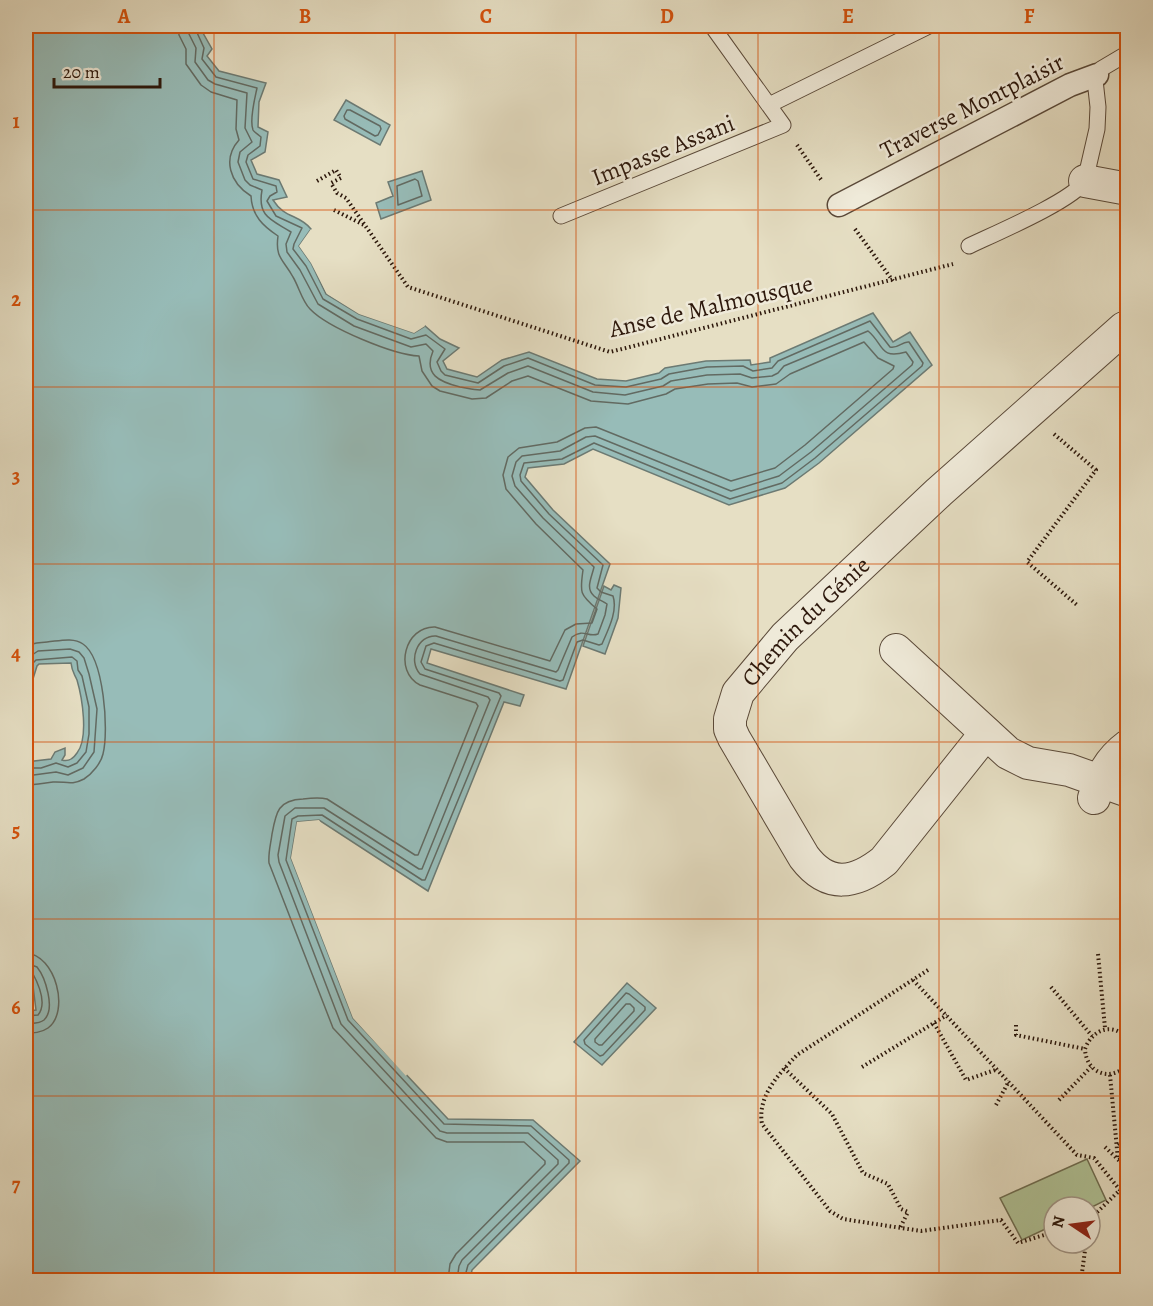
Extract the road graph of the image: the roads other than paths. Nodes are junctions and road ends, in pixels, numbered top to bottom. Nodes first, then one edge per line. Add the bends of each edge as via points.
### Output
1 (712, 26) edge
2 (929, 26) edge
3 (1128, 53) edge
4 (1097, 75) junction
5 (769, 105) junction
6 (1085, 182) junction
7 (1128, 189) edge
8 (838, 205) dead end
9 (561, 216) dead end
10 (969, 246) road end
11 (1126, 322) edge
12 (896, 650) dead end
13 (986, 733) junction
14 (1128, 746) edge
15 (1107, 790) edge

1 - 5 lane
2 - 5 lane
3 - 4 lane, Traverse Montplaisir
4 - 6 lane via 1097,129
4 - 8 street, Traverse Montplaisir via 1070,85
5 - 9 lane, Impasse Assani via 783,125
6 - 7 street
6 - 10 lane via 1065,198
11 - 13 street, Chemin du Génie via 785,637 738,693 730,719 734,738 804,857 814,870 837,879 866,875 884,861
12 - 13 street
13 - 15 street via 1008,753 1028,763 1069,770
14 - 15 street via 1114,758

